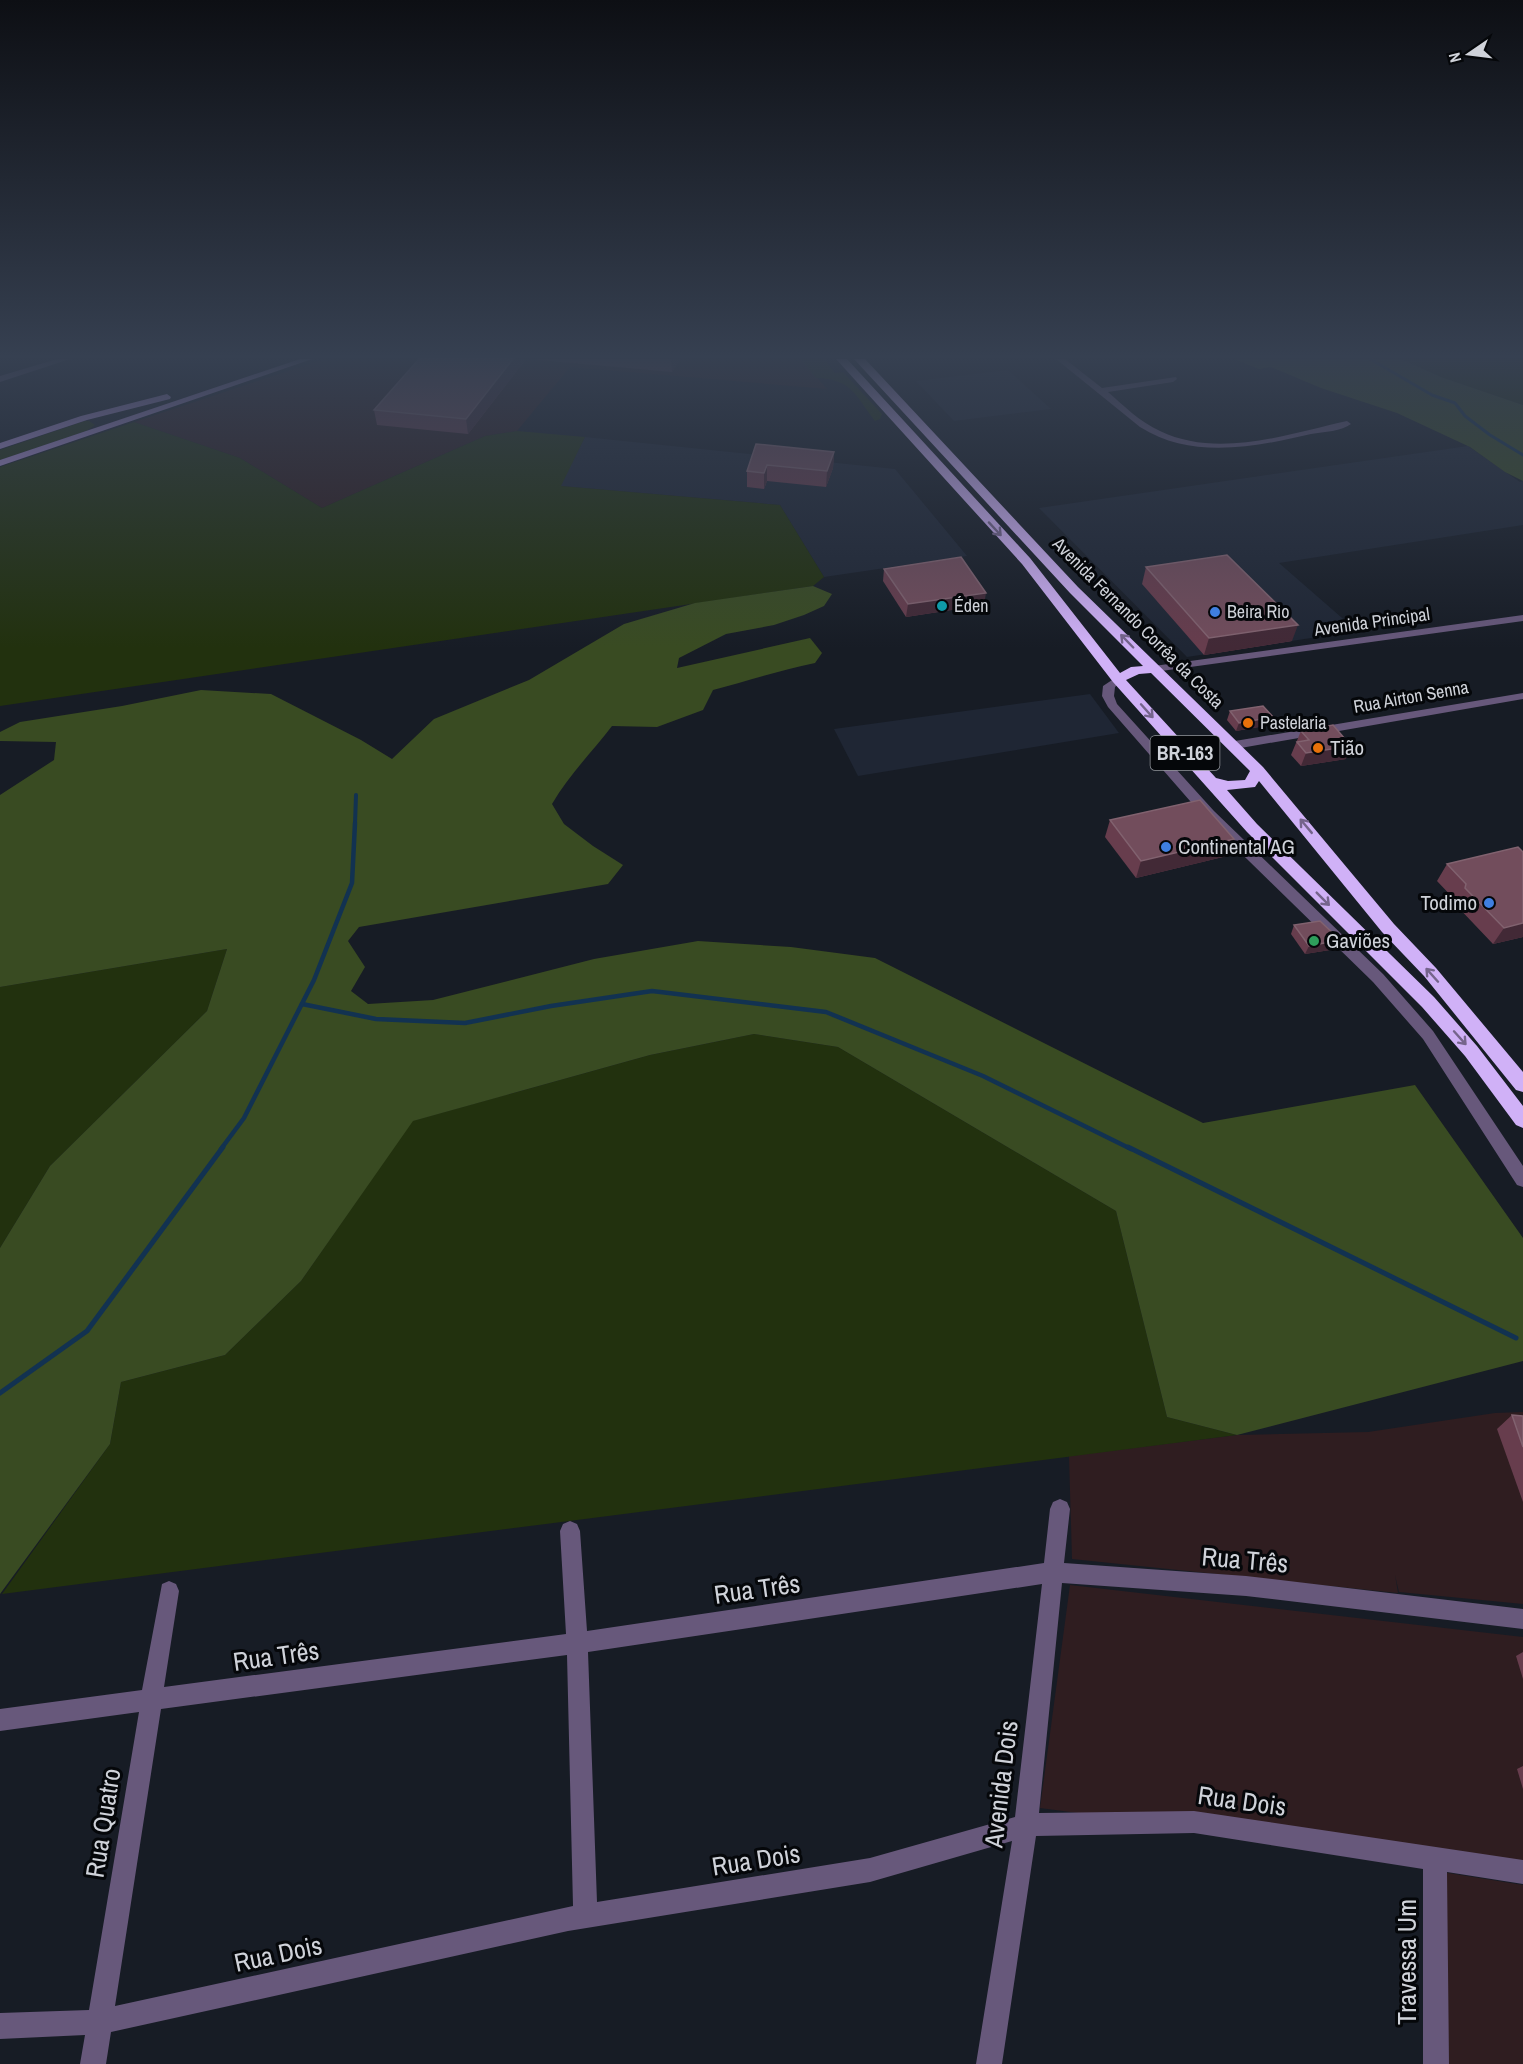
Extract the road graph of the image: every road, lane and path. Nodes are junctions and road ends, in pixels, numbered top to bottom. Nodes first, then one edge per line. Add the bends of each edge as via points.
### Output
1 (23, 455) edge
2 (929, 455) edge
3 (949, 455) edge
4 (0, 463) edge
5 (1523, 618) edge
6 (1154, 669) junction
7 (1118, 679) junction
8 (1523, 696) edge
9 (1235, 745) junction
10 (1258, 770) junction
11 (1211, 782) junction
12 (1305, 880) junction
13 (1283, 887) junction
14 (1523, 1085) edge
15 (1523, 1120) edge
16 (1523, 1180) edge
17 (1060, 1509) dead end
18 (570, 1530) dead end
19 (1053, 1572) junction
20 (169, 1591) dead end
21 (1523, 1619) edge
22 (577, 1643) junction
23 (151, 1700) junction
24 (0, 1720) edge
25 (1026, 1825) junction
26 (1435, 1860) junction
27 (1523, 1872) edge
28 (585, 1916) junction
29 (100, 2022) junction
30 (0, 2026) edge
31 (93, 2064) edge
32 (989, 2064) edge
33 (1436, 2064) edge

1 - 4 main road
2 -> 7 highway, Avenida Fernando Corrêa da Costa / BR-163 via 1026,561
6 -> 3 highway, Avenida Fernando Corrêa da Costa / BR-163
5 - 6 street, Avenida Principal
6 - 7 highway via 1136,670
6 - 9 highway, Avenida Fernando Corrêa da Costa / BR-163
7 -> 11 highway, Avenida Fernando Corrêa da Costa / BR-163
7 - 13 street via 1109,686 1112,705 1209,814
8 - 9 street, Rua Airton Senna
9 - 10 highway, Avenida Fernando Corrêa da Costa / BR-163
10 - 11 highway via 1250,784 1228,786
14 -> 10 highway, Avenida Fernando Corrêa da Costa / BR-163
11 - 12 highway, Avenida Fernando Corrêa da Costa / BR-163
12 - 13 street
12 -> 15 highway, Avenida Fernando Corrêa da Costa / BR-163 via 1428,1002 1472,1051
13 - 16 street via 1378,978 1428,1035
17 - 19 street, Avenida Dois
18 - 22 street
19 - 21 street, Rua Três via 1246,1586
19 - 22 street, Rua Três
19 - 25 street, Avenida Dois
20 - 23 street, Rua Quatro
22 - 23 street, Rua Três
22 - 28 street
23 - 24 street, Rua Três
23 - 29 street, Rua Quatro
25 - 26 street, Rua Dois via 1194,1822
25 - 28 street, Rua Dois via 870,1870
25 - 32 street, Avenida Dois
26 - 27 street, Rua Dois
26 - 33 street, Travessa Um
28 - 29 street, Rua Dois
29 - 30 street, Rua Dois
29 - 31 street, Rua Quatro

